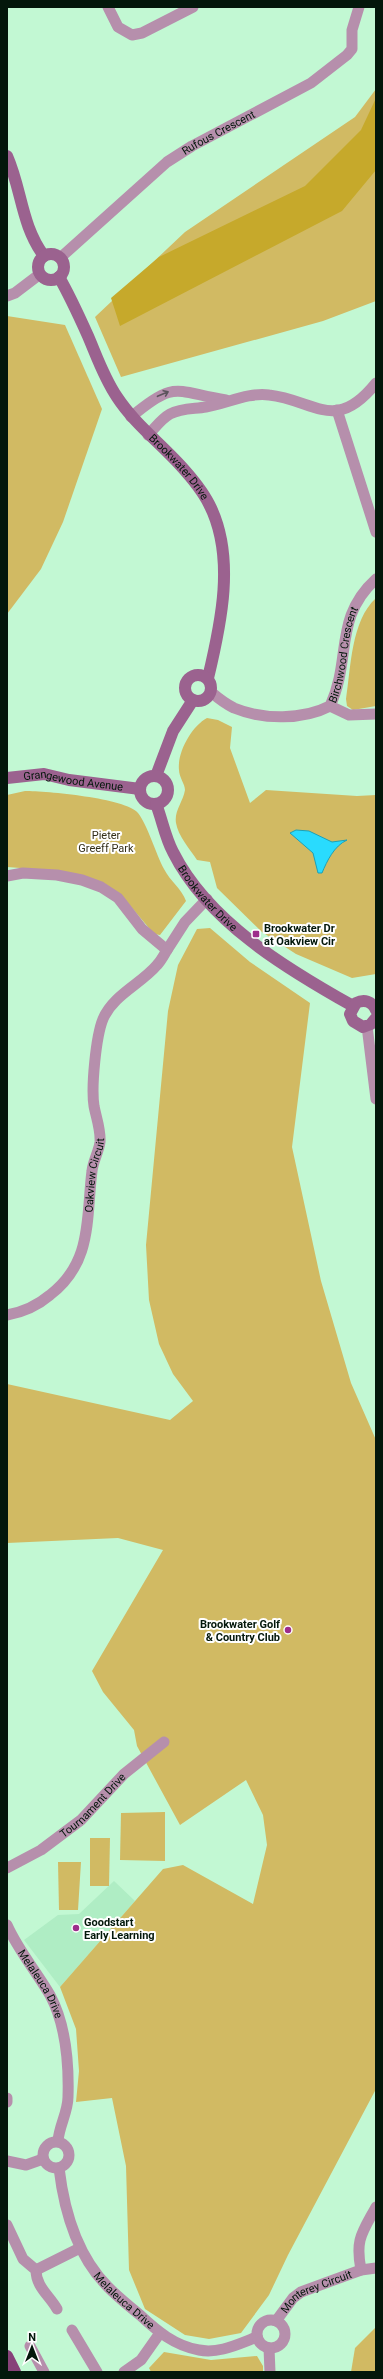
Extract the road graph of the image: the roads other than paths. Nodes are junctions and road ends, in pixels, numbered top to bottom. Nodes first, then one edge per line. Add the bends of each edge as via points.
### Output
1 (193, 7) edge
2 (359, 7) edge
3 (112, 10) edge
4 (7, 156) edge
5 (44, 256) junction
6 (60, 258) junction
7 (40, 274) junction
8 (59, 277) junction
9 (7, 296) edge
10 (376, 383) edge
11 (233, 401) junction
12 (337, 410) junction
13 (131, 417) junction
14 (148, 435) junction
15 (376, 532) edge
16 (376, 579) edge
17 (208, 678) junction
18 (211, 692) junction
19 (193, 700) junction
20 (330, 706) junction
21 (376, 714) edge
22 (156, 776) junction
23 (7, 778) edge
24 (140, 789) junction
25 (156, 804) junction
26 (7, 876) edge
27 (207, 899) junction
28 (167, 950) junction
29 (353, 1006) junction
30 (376, 1009) edge
31 (376, 1018) edge
32 (367, 1026) junction
33 (376, 1099) edge
34 (7, 1315) edge
35 (164, 1742) dead end
36 (12, 1863) edge
37 (7, 1868) edge
38 (7, 1925) edge
39 (7, 2098) edge
40 (7, 2102) edge
41 (58, 2142) junction
42 (43, 2159) junction
43 (7, 2161) edge
44 (59, 2168) junction
45 (376, 2207) edge
46 (7, 2225) edge
47 (80, 2248) junction
48 (376, 2268) edge
49 (36, 2270) junction
50 (361, 2270) junction
51 (57, 2309) dead end
52 (276, 2321) junction
53 (72, 2330) dead end
54 (160, 2334) junction
55 (257, 2337) junction
56 (30, 2346) dead end
57 (269, 2348) junction
58 (7, 2356) edge
59 (15, 2372) edge
60 (44, 2372) edge
61 (97, 2372) edge
62 (124, 2372) edge
63 (270, 2372) edge

1 - 3 street via 142,33 132,35 118,27
2 - 6 street, Rufous Crescent via 352,30 352,49 347,56 311,83 192,146 167,162
4 - 5 street via 28,228
5 - 6 street via 52,254
5 - 7 street via 39,262
6 - 8 street via 63,270
7 - 8 street via 51,280
7 - 9 street
8 - 13 street, Brookwater Drive via 76,308 106,378
10 - 12 street via 366,395 352,405
11 - 12 street via 265,394 319,410
13 -> 11 street via 160,394 176,390
11 - 14 street via 175,412 161,421
12 - 15 street
13 - 14 street, Brookwater Drive
14 - 17 street, Brookwater Drive via 195,482 209,503 219,527 224,553 224,584
16 - 20 street, Birchwood Crescent via 362,591 348,621 340,676
17 - 18 street
17 - 19 street via 200,675 188,680 186,692
18 - 19 street via 202,701
18 - 20 street, Birchwood Crescent via 235,708 257,714 293,717 316,714
19 - 22 street via 173,731
20 - 21 street via 349,715
22 - 24 street via 144,781
22 - 25 street via 164,781 168,789 165,798
23 - 24 street, Grangewood Avenue via 44,774 69,780
24 - 25 street via 145,800
25 - 27 street, Brookwater Drive via 172,851
26 - 28 street via 23,873 57,875 101,887 118,898 142,929
27 - 28 street, Oakview Circuit via 185,922
27 - 29 street, Brookwater Drive via 256,946
28 - 34 street, Oakview Circuit via 156,966 116,1002 104,1017 99,1034 94,1104 100,1142 92,1170 88,1226 76,1266 58,1290 43,1301 19,1313
29 - 30 street via 359,1001 367,1001
29 - 32 street via 350,1014 353,1021 360,1026
31 - 32 street
32 - 33 street
35 - 36 street, Tournament Drive via 124,1774 81,1820 41,1850
36 - 37 street, Tournament Drive
38 - 41 street, Melaleuca Drive via 50,1995 59,2017 64,2041 68,2099 59,2128
39 - 40 street
41 - 42 street via 46,2146
41 - 44 street via 64,2144 70,2155 68,2161
42 - 43 street via 26,2165
42 - 44 street via 48,2166
44 - 47 street, Melaleuca Drive via 62,2192
45 - 50 street, Monterey Circuit via 359,2241
46 - 49 street via 23,2259
47 - 49 street
47 - 54 street, Melaleuca Drive via 107,2286
48 - 50 street, Monterey Circuit
49 - 51 street via 39,2287 50,2296
50 - 52 street, Monterey Circuit via 301,2292 287,2305
52 - 55 street via 261,2324
52 - 57 street via 284,2330 284,2339 278,2346
53 - 61 street
54 - 55 street, Melaleuca Drive via 182,2346 200,2351 222,2350
54 - 62 street via 141,2360
55 - 57 street via 261,2345
56 - 60 street
57 - 63 street
58 - 59 main road

